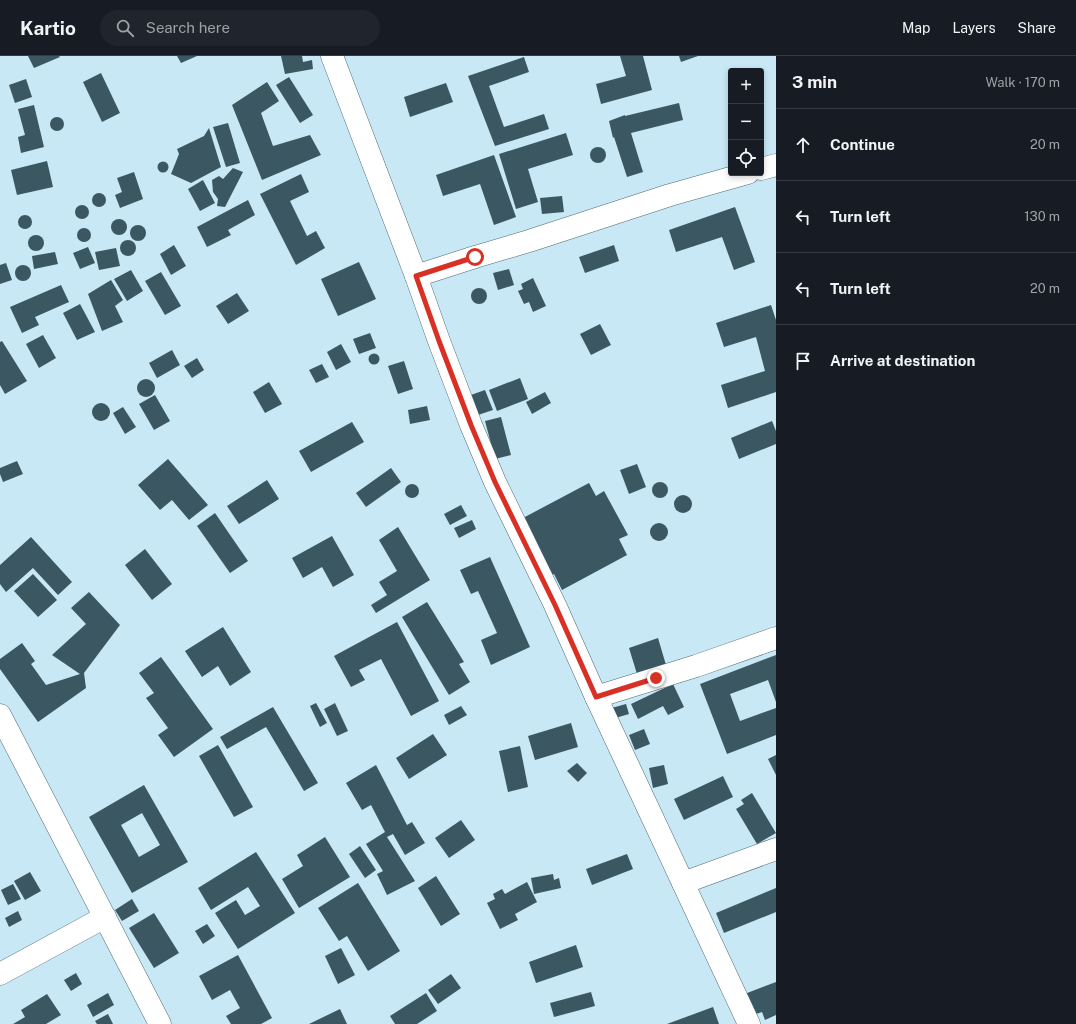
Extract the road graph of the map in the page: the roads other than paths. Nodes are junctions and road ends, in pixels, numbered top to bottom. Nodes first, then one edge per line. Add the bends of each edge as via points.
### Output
1 (332, 56) edge
2 (776, 165) edge
3 (764, 168) edge
4 (737, 176) edge
5 (416, 276) junction
6 (776, 638) edge
7 (596, 697) junction
8 (0, 715) edge
9 (776, 849) edge
10 (683, 883) junction
11 (105, 917) junction
12 (0, 974) edge
13 (160, 1024) edge
14 (749, 1024) edge

1 - 5 street
2 - 3 street
4 - 5 street
5 - 7 street via 444,355 495,482 555,605
6 - 7 street
7 - 10 street
8 - 11 street
9 - 10 street
10 - 14 street
11 - 12 street
11 - 13 street

